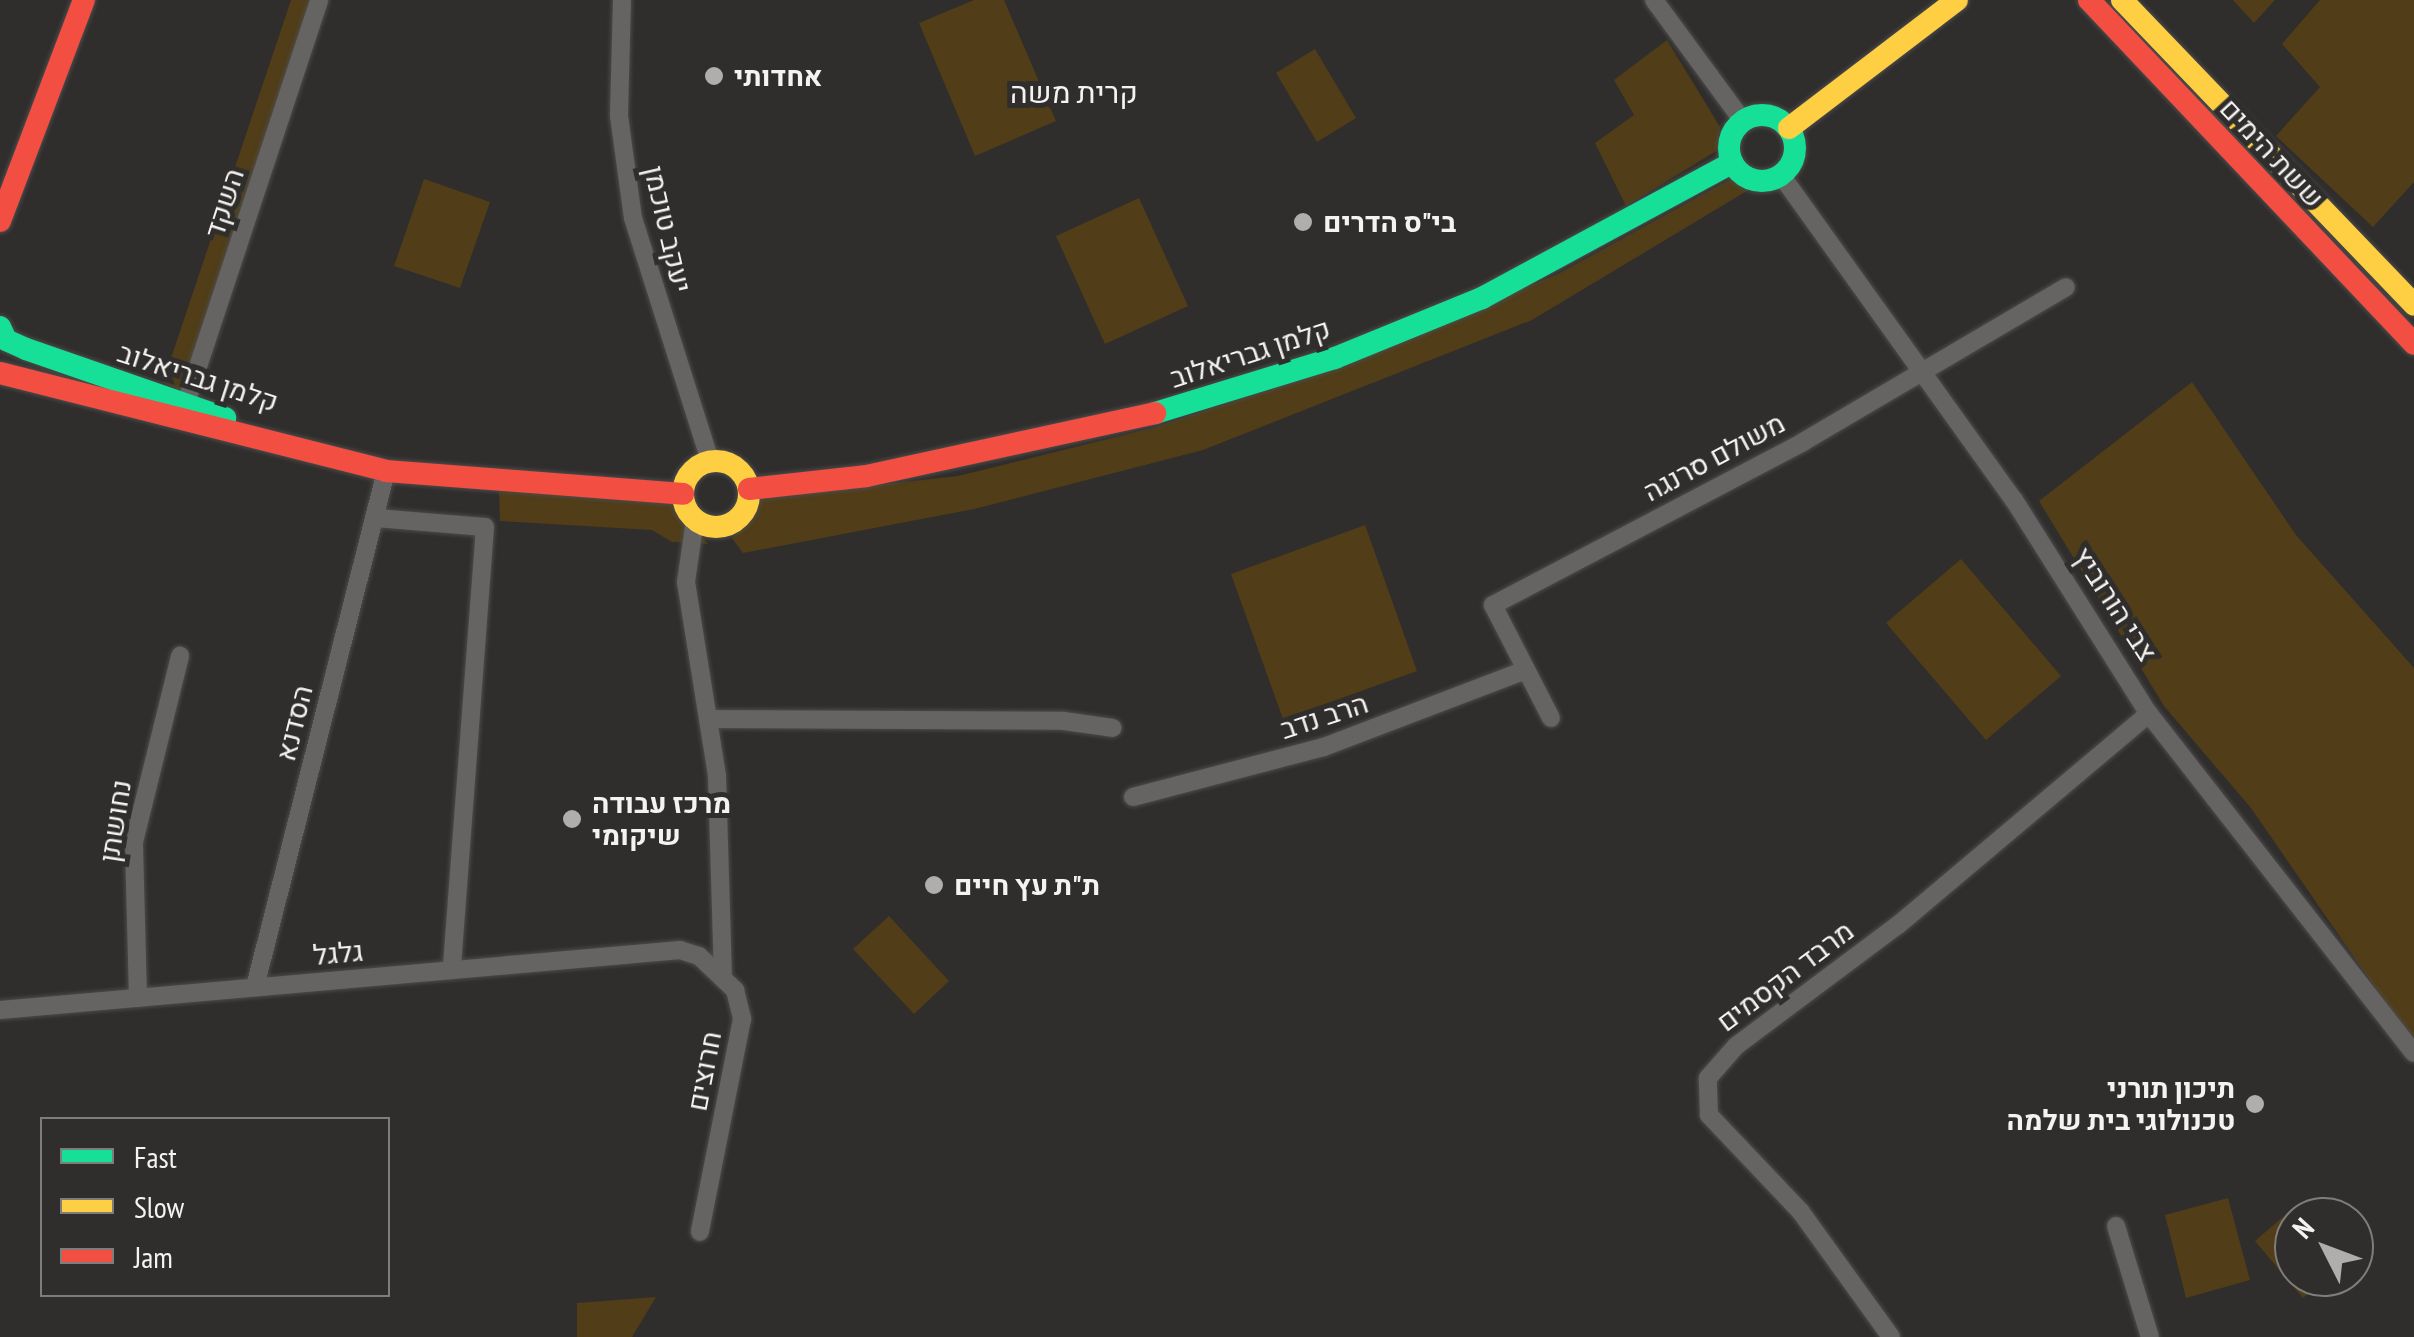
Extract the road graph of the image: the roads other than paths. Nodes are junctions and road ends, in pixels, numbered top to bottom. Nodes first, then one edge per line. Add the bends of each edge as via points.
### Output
1 (84, 0) edge
2 (319, 0) edge
3 (622, 0) edge
4 (1654, 0) edge
5 (2088, 0) edge
6 (2122, 0) edge
7 (1949, 4) edge
8 (1743, 121) junction
9 (1789, 128) junction
10 (1732, 163) junction
11 (1781, 175) junction
12 (0, 221) edge
13 (2066, 287) dead end
14 (2414, 305) edge
15 (0, 327) edge
16 (2414, 344) edge
17 (1922, 372) junction
18 (0, 373) edge
19 (183, 414) junction
20 (710, 462) junction
21 (386, 471) junction
22 (748, 489) junction
23 (683, 494) junction
24 (376, 518) junction
25 (695, 520) junction
26 (180, 656) dead end
27 (1526, 670) junction
28 (2149, 714) junction
29 (708, 718) junction
30 (1551, 718) dead end
31 (1113, 728) dead end
32 (1132, 796) dead end
33 (452, 970) junction
34 (723, 973) junction
35 (255, 988) junction
36 (138, 998) junction
37 (0, 1010) edge
38 (2414, 1053) edge
39 (2116, 1226) dead end
40 (700, 1232) dead end
41 (1891, 1337) edge
42 (2150, 1337) edge

1 - 12 street
2 - 19 street, השקד
3 - 20 street, יעקב טוכמן via 619,116 632,218
4 - 8 street
5 - 16 street, ששת הימים
6 - 14 street, ששת הימים
7 - 9 street
8 - 9 street via 1762,115
8 - 10 street via 1729,144
9 - 11 street via 1793,158
10 - 11 street via 1749,178
10 - 22 street, קלמן גבריאלוב via 1482,298 1335,358 1114,426 867,476
11 - 17 street, צבי הורוביץ
13 - 17 street, משולם סרנגה
15 - 19 street, קלמן גבריאלוב via 6,340
17 - 27 street, משולם סרנגה via 1493,605
17 - 28 street, צבי הורוביץ via 2122,662
18 - 19 street, קלמן גבריאלוב
19 - 21 street, קלמן גבריאלוב
20 - 22 street via 737,468
20 - 23 street via 690,474
21 - 23 street, קלמן גבריאלוב
21 - 24 street, הסדנא
22 - 25 street via 744,511 730,524
23 - 25 street
24 - 33 street via 486,526
24 - 35 street, הסדנא
25 - 29 street via 686,582
26 - 36 street, נחושתן via 134,842
27 - 30 street, משולם סרנגה
27 - 32 street, הרב נדב via 1324,747
28 - 38 street, צבי הורוביץ
28 - 41 street, מרבד הקסמים via 1898,925 1736,1046 1708,1078 1709,1115 1802,1212
29 - 31 street
29 - 34 street via 726,906
33 - 34 street, גלגל via 680,950
33 - 35 street, גלגל
34 - 40 street, חרוצים via 742,1019
35 - 36 street, גלגל
36 - 37 street, גלגל
39 - 42 street

